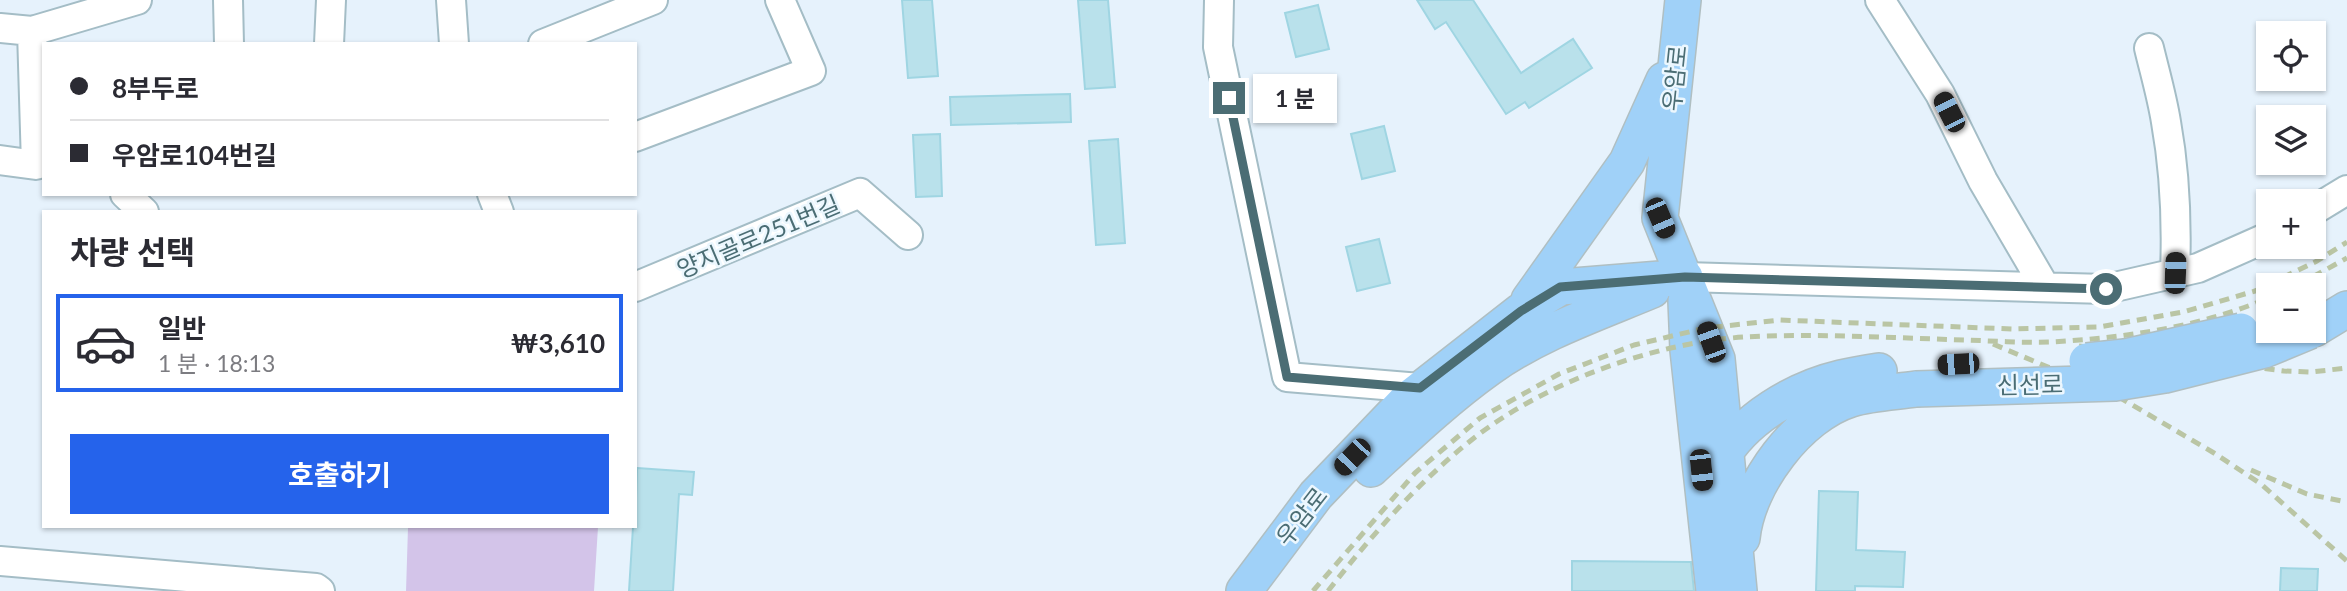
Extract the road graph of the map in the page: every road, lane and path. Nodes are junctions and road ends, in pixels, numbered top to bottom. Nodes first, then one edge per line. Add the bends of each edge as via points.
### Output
1 (137, 0) edge
2 (228, 0) edge
3 (331, 0) edge
4 (451, 0) edge
5 (653, 0) edge
6 (780, 0) edge
7 (1219, 0) edge
8 (1683, 0) edge
9 (1880, 0) edge
10 (72, 9) edge
11 (0, 28) edge
12 (32, 31) junction
13 (229, 42) edge
14 (328, 42) edge
15 (454, 42) edge
16 (548, 42) edge
17 (2149, 48) dead end
18 (1677, 51) junction
19 (637, 136) edge
20 (40, 156) edge
21 (0, 160) edge
22 (2347, 190) edge
23 (127, 196) edge
24 (2326, 203) edge
25 (143, 210) edge
26 (908, 235) dead end
27 (2256, 242) edge
28 (2175, 273) junction
29 (1685, 277) junction
30 (637, 286) edge
31 (2045, 287) junction
32 (2347, 290) edge
33 (2326, 300) edge
34 (2347, 309) edge
35 (1521, 311) junction
36 (2326, 322) edge
37 (2256, 327) edge
38 (2281, 343) edge
39 (1913, 377) junction
40 (1420, 388) junction
41 (1727, 448) junction
42 (1703, 493) junction
43 (0, 561) edge
44 (1730, 590) edge
45 (320, 591) edge
46 (1244, 591) edge
47 (1269, 591) edge

1 - 10 street
2 - 13 street
3 - 14 street
4 - 15 street
5 - 16 street
6 - 19 street via 811,71
7 - 40 street via 1218,47 1287,377
8 - 18 main road, 우암로
9 - 31 street via 1940,94 1983,181
10 - 12 street
11 - 12 street
12 - 20 street
17 - 28 street via 2166,122 2176,201
18 - 29 main road, 우암로 via 1660,218
18 - 35 main road via 1627,162
20 - 21 street via 36,165
22 - 24 street
23 - 25 street
26 - 30 street, 양지골로251번길 via 860,193
27 - 28 street
28 - 31 street via 2106,289
29 - 31 street
29 - 35 main road, 우암로 via 1560,287
29 - 41 main road via 1717,359
29 - 42 main road
29 - 47 main road, 우암로 via 1545,335 1490,367 1431,413 1339,499
32 - 33 main road
34 - 36 main road, 신선로
35 - 40 main road, 우암로
37 - 39 main road, 신선로, bridge via 2125,357
38 - 39 main road, 신선로, bridge via 2115,383
39 - 41 main road, 신선로 via 1839,378 1768,411
39 - 44 main road, 신선로 via 1825,412 1779,454 1754,495
40 - 46 main road, 우암로 via 1316,495
41 - 42 main road, 신선로
41 - 44 main road
42 - 44 main road
43 - 45 street

